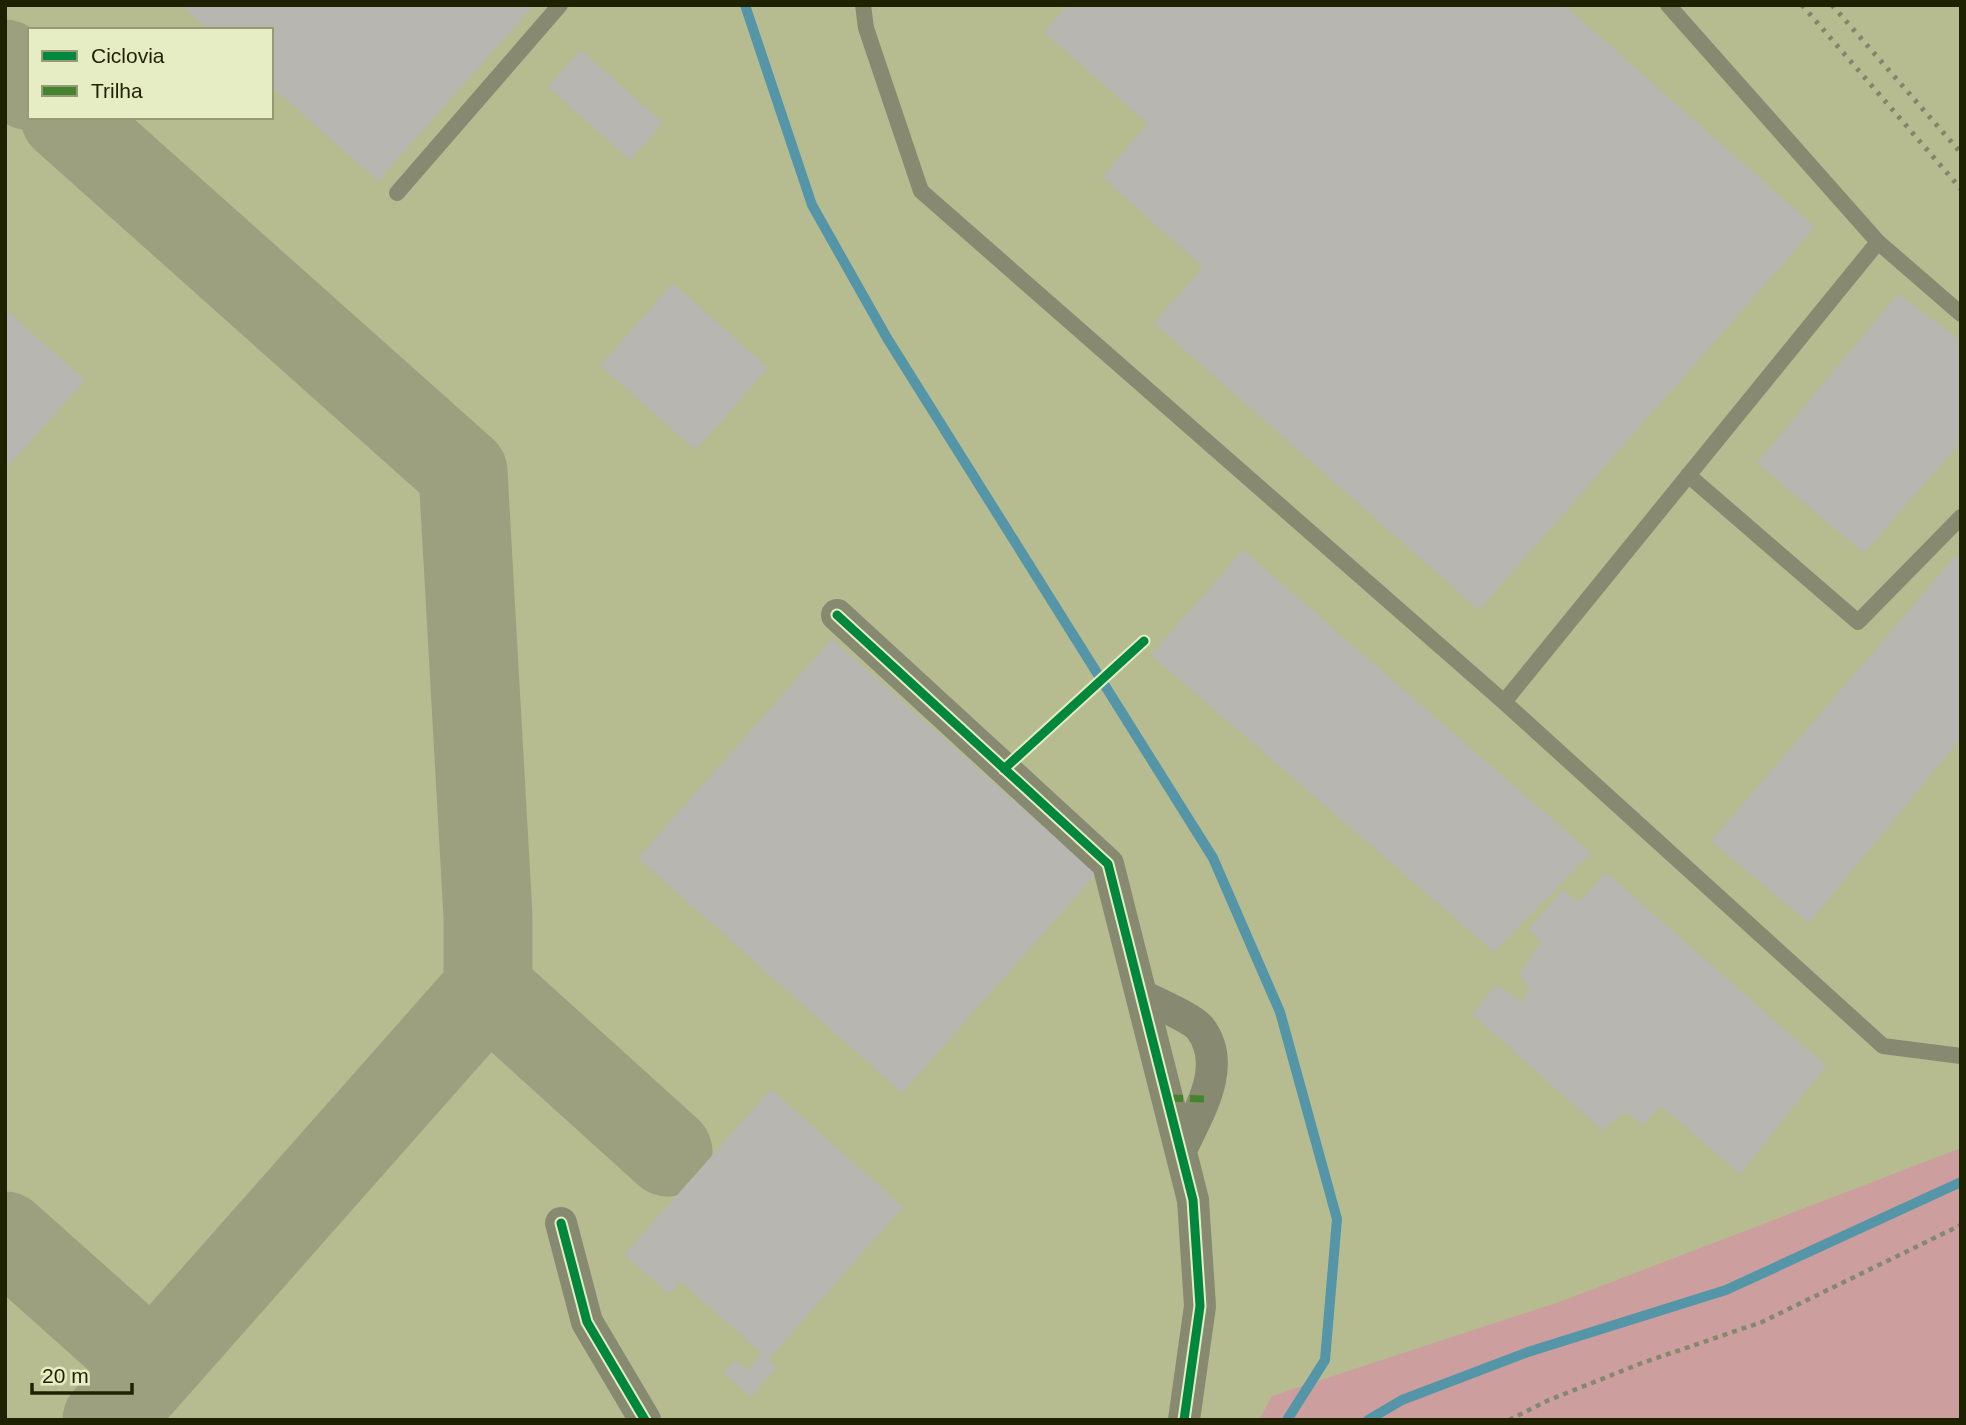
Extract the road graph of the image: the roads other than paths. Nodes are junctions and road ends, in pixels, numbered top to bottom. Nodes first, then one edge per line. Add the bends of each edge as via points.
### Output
1 (560, 5) edge
2 (863, 5) edge
3 (1668, 5) edge
4 (397, 193) dead end
5 (1878, 242) junction
6 (1961, 314) edge
7 (1688, 475) junction
8 (1961, 517) edge
9 (837, 615) dead end
10 (1504, 702) junction
11 (1143, 996) junction
12 (1961, 1056) edge
13 (1181, 1150) junction
14 (561, 1223) dead end
15 (645, 1420) edge
16 (1184, 1420) edge

1 - 4 lane
2 - 10 lane via 866,28 921,191
3 - 5 lane
5 - 6 lane
5 - 7 lane
7 - 8 lane via 1858,622
7 - 10 lane
9 - 11 street via 1108,864
10 - 12 lane via 1883,1046
11 - 13 street
11 - 13 street via 1199,1027 1214,1064
13 - 16 street via 1193,1200 1200,1306
14 - 15 street via 587,1322

